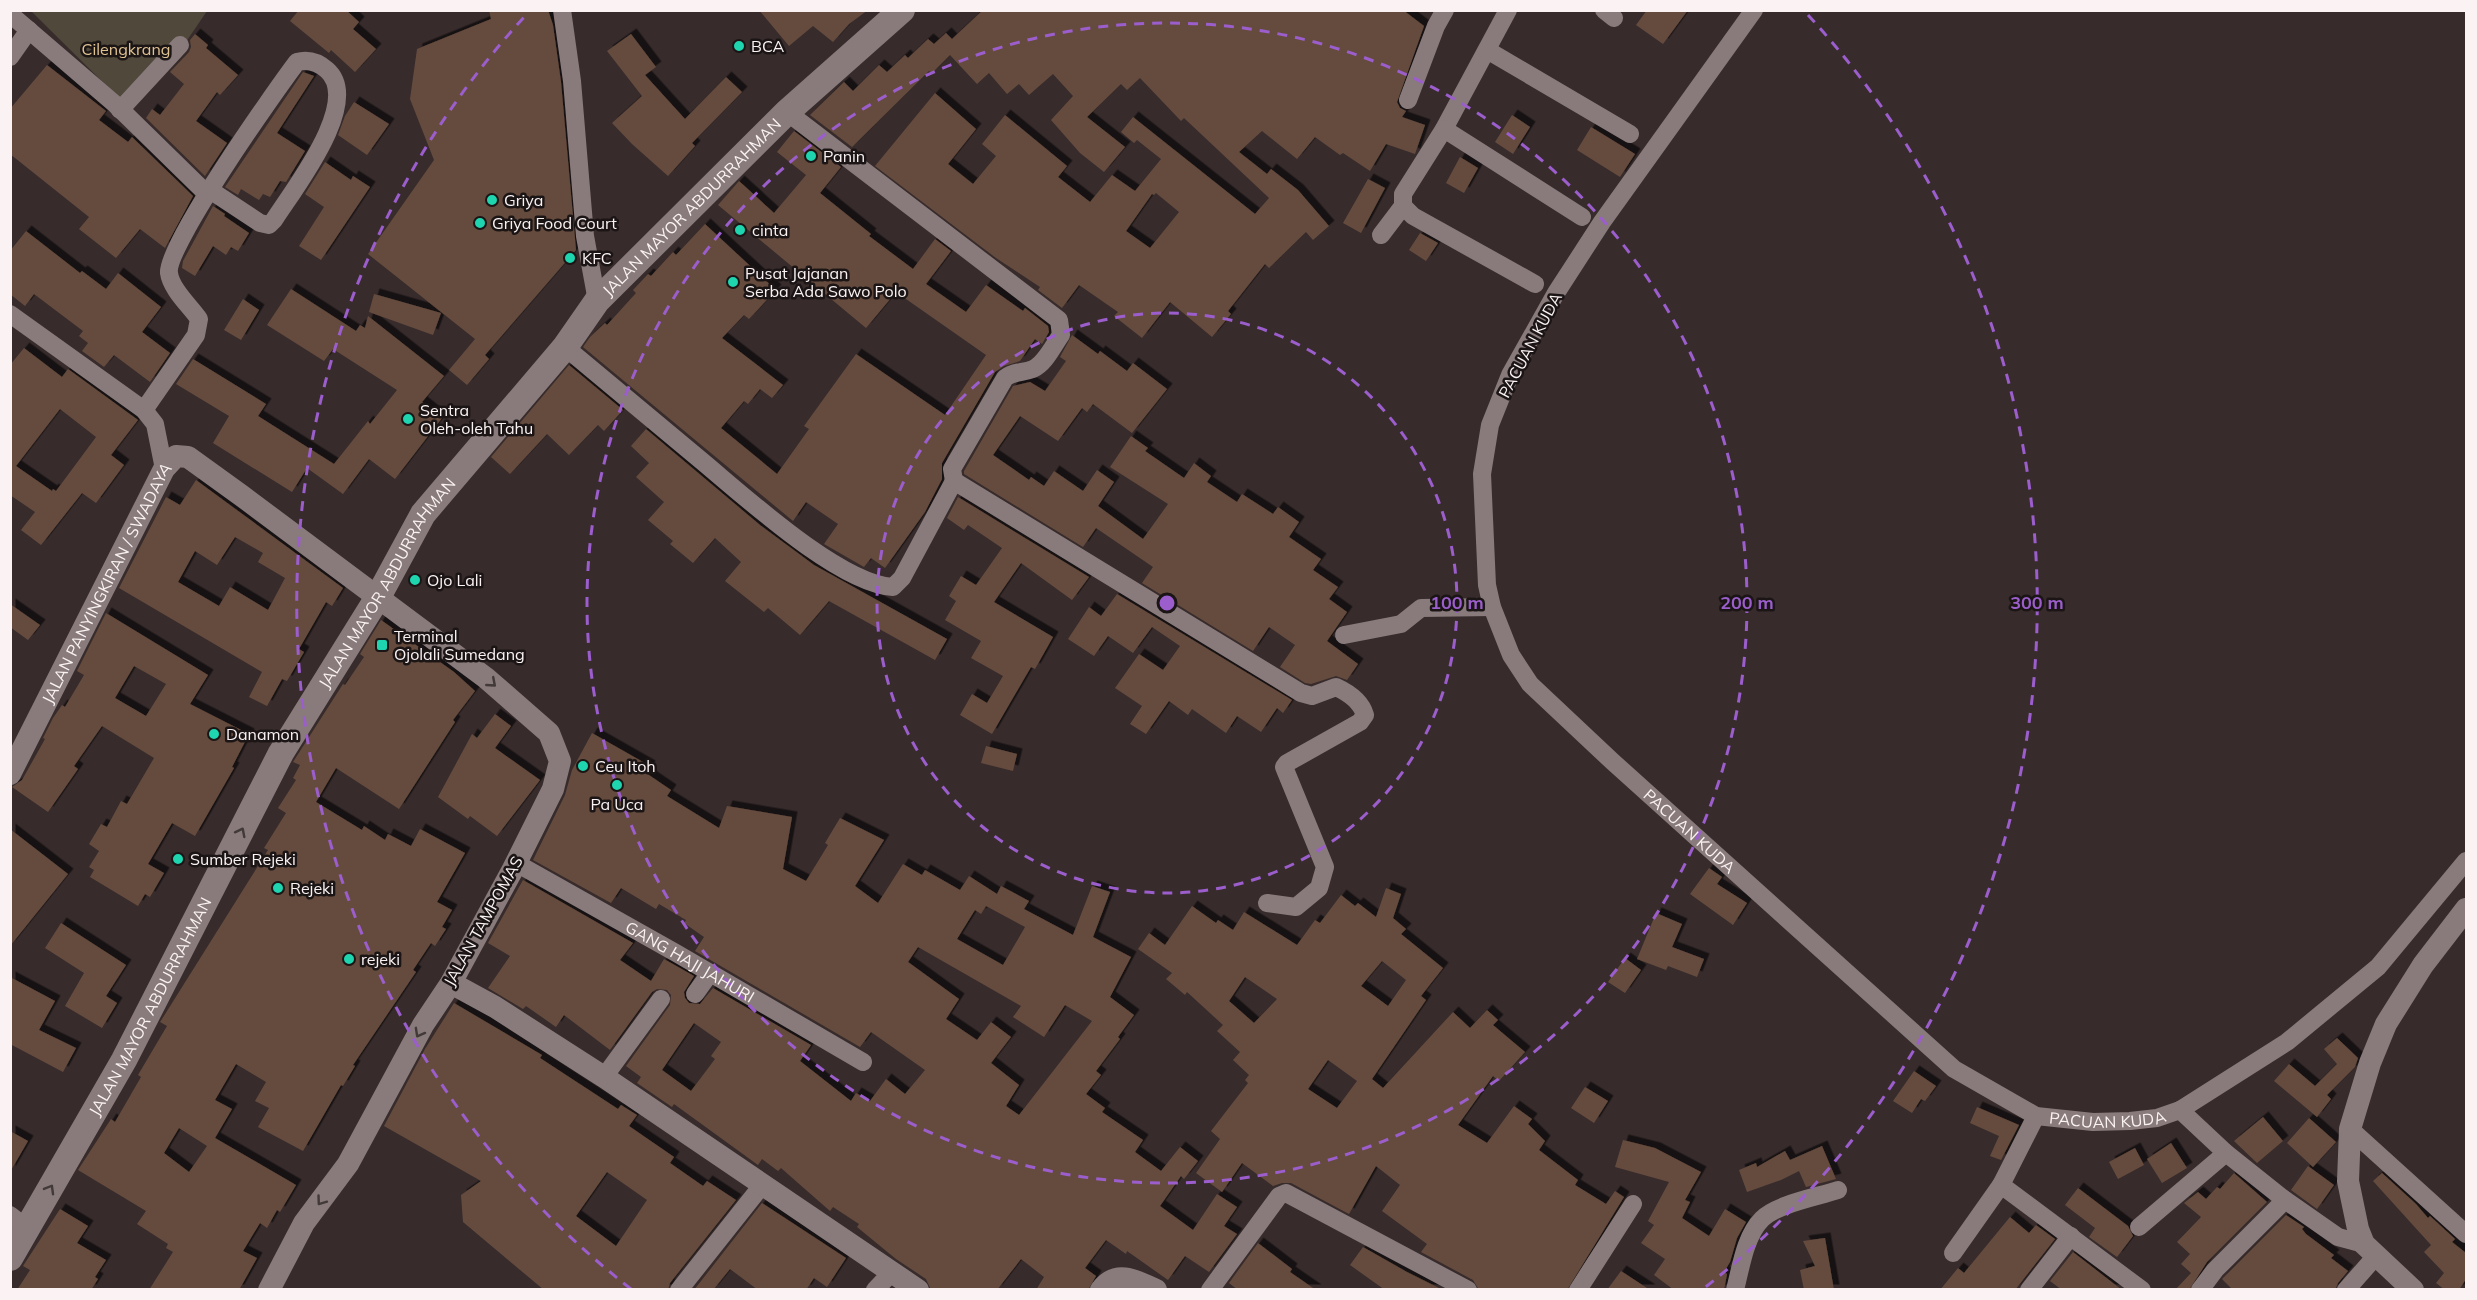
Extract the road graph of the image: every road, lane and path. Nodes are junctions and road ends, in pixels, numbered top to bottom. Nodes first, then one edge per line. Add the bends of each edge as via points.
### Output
1 (562, 10) edge
2 (902, 10) edge
3 (1445, 10) edge
4 (1509, 10) edge
5 (1754, 10) edge
6 (10, 14) edge
7 (29, 30) junction
8 (180, 45) dead end
9 (1487, 50) junction
10 (10, 57) edge
11 (1408, 100) dead end
12 (120, 110) junction
13 (787, 112) junction
14 (1444, 129) junction
15 (1630, 135) dead end
16 (208, 192) junction
17 (1403, 206) junction
18 (1582, 217) dead end
19 (1381, 235) dead end
20 (1534, 284) dead end
21 (597, 301) junction
22 (10, 314) edge
23 (565, 347) junction
24 (144, 410) junction
25 (164, 469) junction
26 (954, 481) junction
27 (378, 597) junction
28 (1492, 607) junction
29 (1344, 635) dead end
30 (10, 774) edge
31 (2466, 861) edge
32 (516, 864) junction
33 (1267, 903) dead end
34 (2466, 909) edge
35 (710, 973) junction
36 (451, 983) junction
37 (695, 994) dead end
38 (662, 999) dead end
39 (863, 1062) dead end
40 (604, 1077) junction
41 (2180, 1110) junction
42 (2036, 1116) junction
43 (2350, 1129) junction
44 (2226, 1153) junction
45 (763, 1184) junction
46 (2001, 1185) junction
47 (1838, 1190) dead end
48 (2285, 1200) junction
49 (1633, 1204) dead end
50 (19, 1222) edge
51 (2139, 1227) dead end
52 (2466, 1234) edge
53 (2071, 1236) junction
54 (2370, 1250) junction
55 (1953, 1253) dead end
56 (10, 1258) edge
57 (892, 1272) junction
58 (269, 1290) edge
59 (679, 1290) edge
60 (875, 1290) edge
61 (918, 1290) edge
62 (1101, 1290) edge
63 (1156, 1290) edge
64 (1210, 1290) edge
65 (1468, 1290) edge
66 (1578, 1290) edge
67 (1735, 1290) edge
68 (2030, 1290) edge
69 (2142, 1290) edge
70 (2200, 1290) edge
71 (2346, 1290) edge
72 (2413, 1290) edge

1 - 21 street via 585,236
2 - 13 main road, JALAN MAYOR ABDURRAHMAN
3 - 11 street
4 - 9 street
5 - 28 street, PACUAN KUDA via 1602,222 1510,375 1490,425 1482,474 1487,585
6 - 7 street
7 - 10 street
7 - 12 street
8 - 12 street
9 - 14 street
9 - 15 street
12 - 16 street
13 - 21 main road, JALAN MAYOR ABDURRAHMAN
13 - 26 street via 1059,320 1061,335 1040,364 1005,378 952,469
14 - 17 street via 1403,194
14 - 18 street
16 - 16 street via 297,62 320,64 332,75 337,95 331,130 269,225
16 - 24 street via 170,260 172,282 199,319 196,335
17 - 19 street
17 - 20 street via 1413,216
21 - 23 main road, JALAN MAYOR ABDURRAHMAN
22 - 24 street
23 - 26 street via 788,532 858,578 893,587 902,578
23 - 27 main road, JALAN MAYOR ABDURRAHMAN via 423,514
24 - 25 street via 155,424
25 - 27 street, JALAN PANYINGKIRAN / SWADAYA via 176,456 188,457
25 - 30 street, JALAN PANYINGKIRAN / SWADAYA
26 - 33 street via 1301,693 1312,696 1336,687 1360,703 1365,715 1360,722 1284,767 1325,867 1319,888 1296,907
27 -> 32 street, JALAN TAMPOMAS via 486,678 549,733 560,761 552,789
50 -> 27 main road, JALAN MAYOR ABDURRAHMAN via 124,1060 281,753
28 - 29 street via 1421,608 1401,624
28 - 42 street, PACUAN KUDA via 1510,655 1530,684 1613,762 1954,1069
31 - 41 street, PACUAN KUDA via 2378,967 2287,1042
32 - 35 street, GANG HAJI JAHURI
32 - 36 street, JALAN TAMPOMAS
34 - 43 street via 2423,965 2386,1024
35 - 37 street
35 - 39 street, GANG HAJI JAHURI
36 - 40 street
36 -> 58 street, JALAN TAMPOMAS via 423,1025 348,1164 304,1223
38 - 40 street
40 - 45 street
41 - 42 street, PACUAN KUDA via 2130,1121
41 - 44 street
42 - 46 street
43 - 52 street
43 - 54 street via 2348,1181 2358,1229
44 - 48 street
44 - 51 street
45 - 57 street
45 - 59 street
46 - 53 street
46 - 55 street
47 - 67 street via 1774,1211 1762,1219 1744,1253
48 - 54 street via 2338,1237
48 - 70 street
49 - 66 street
50 - 56 main road, JALAN MAYOR ABDURRAHMAN
53 - 68 street
53 - 69 street
54 - 71 street
54 - 72 street
57 - 60 street
57 - 61 street
62 - 63 street via 1118,1277 1132,1278
64 - 65 street via 1279,1196 1286,1193

